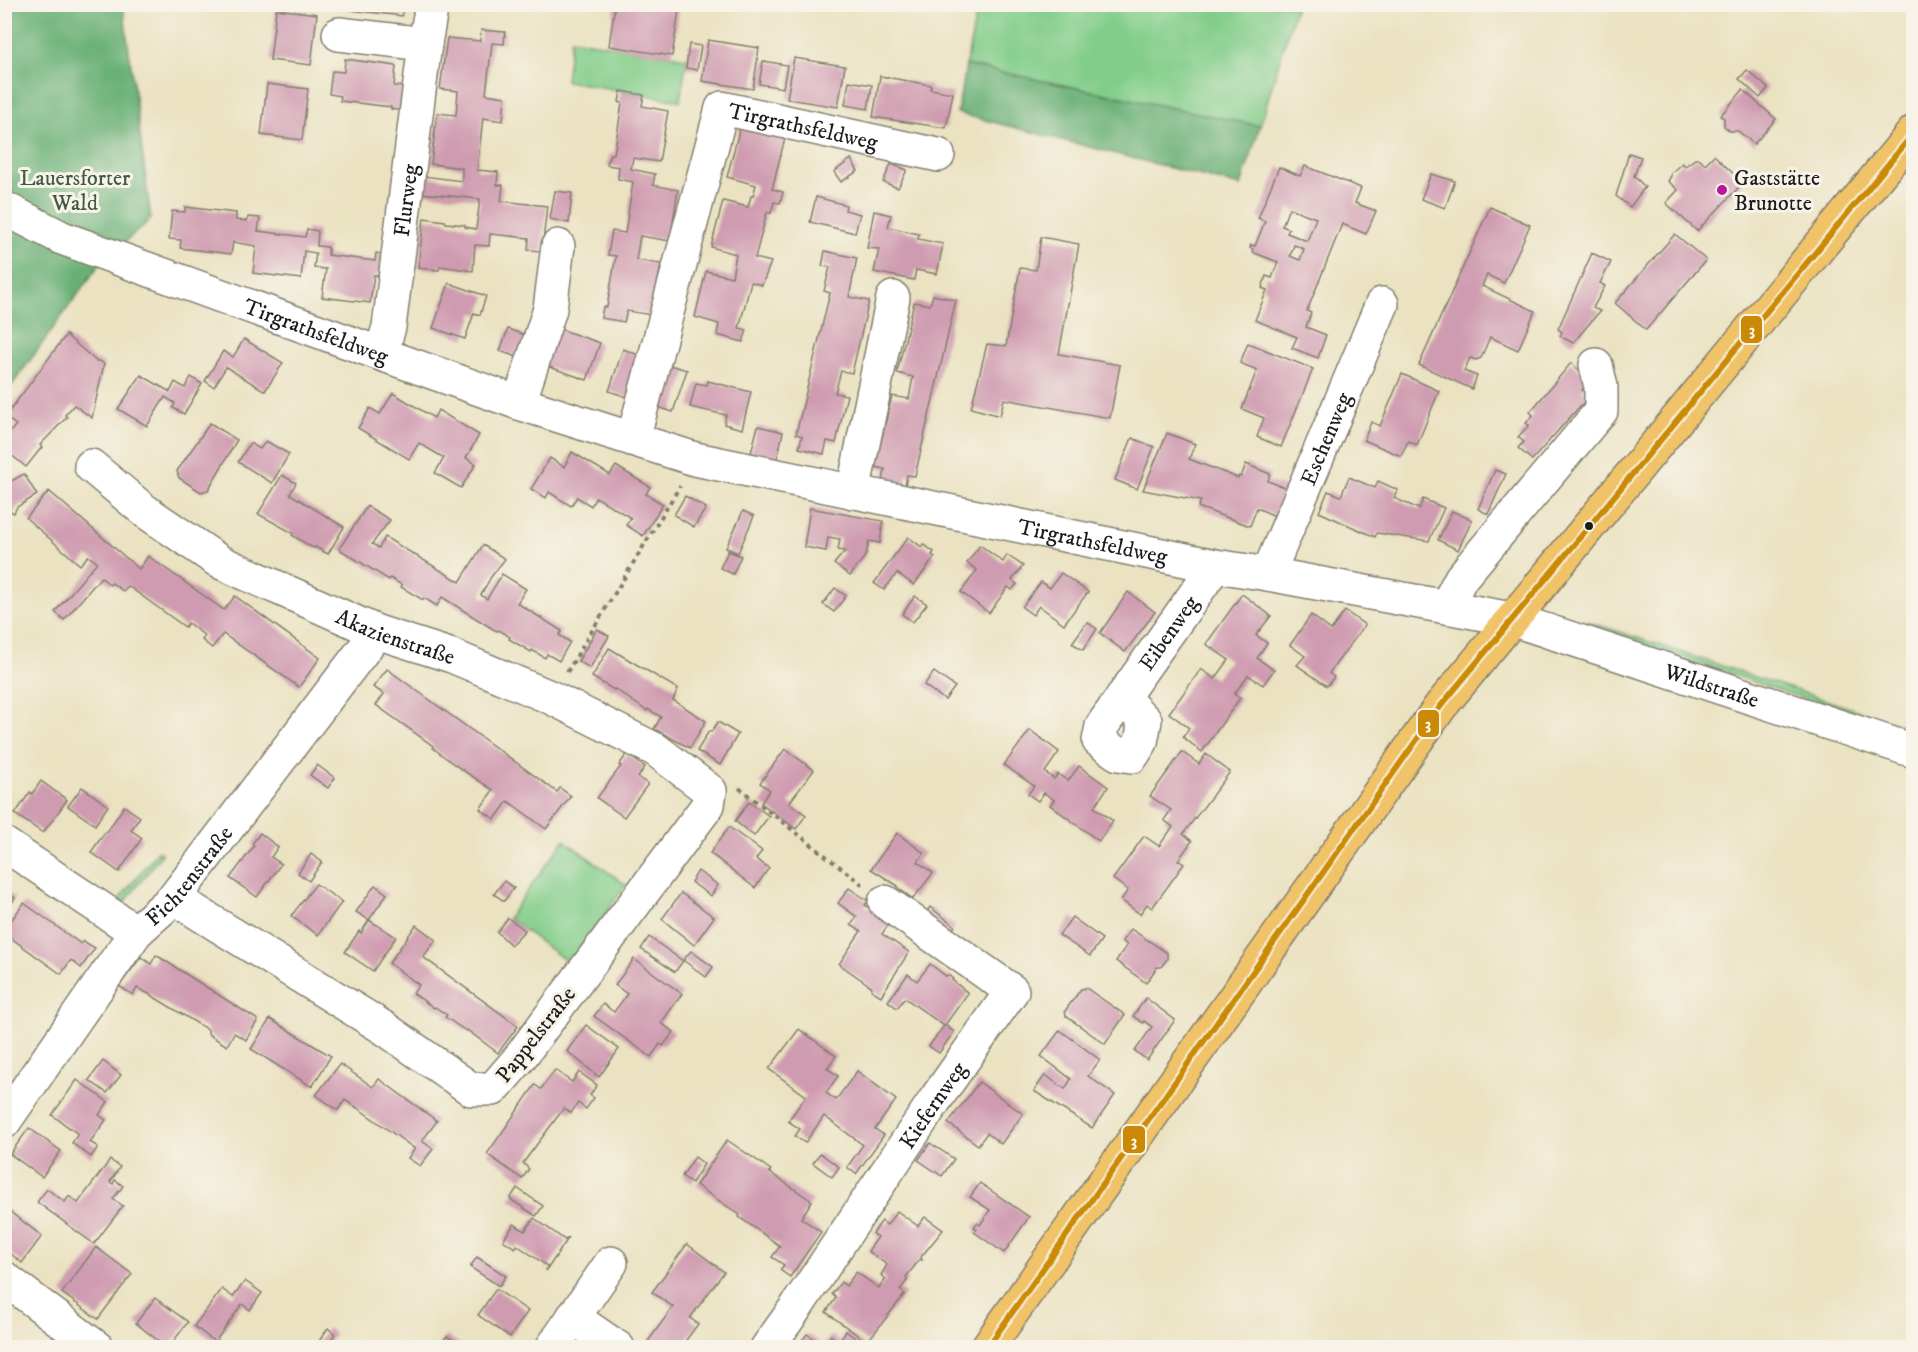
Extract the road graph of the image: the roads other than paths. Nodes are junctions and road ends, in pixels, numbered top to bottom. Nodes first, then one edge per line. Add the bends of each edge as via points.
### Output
1 (432, 4) edge
2 (339, 34) dead end
3 (425, 44) junction
4 (1914, 132) edge
5 (938, 155) dead end
6 (4, 208) edge
7 (558, 246) dead end
8 (893, 298) dead end
9 (1382, 304) dead end
10 (381, 354) junction
11 (1596, 365) dead end
12 (519, 403) junction
13 (633, 440) junction
14 (91, 466) dead end
15 (853, 492) junction
16 (1215, 566) junction
17 (1268, 574) junction
18 (1446, 607) junction
19 (1511, 619) junction
20 (377, 632) junction
21 (1122, 697) dead end
22 (1914, 751) edge
23 (710, 791) joint
24 (4, 844) edge
25 (174, 898) junction
26 (885, 902) road end
27 (136, 932) junction
28 (4, 1122) edge
29 (611, 1263) dead end
30 (4, 1278) edge
31 (573, 1317) junction
32 (97, 1347) edge
33 (552, 1347) edge
34 (618, 1347) edge
35 (767, 1347) edge
36 (987, 1347) edge

1 - 3 street, Flurweg
2 - 3 street
3 - 10 street, Flurweg via 389,327
4 - 19 main road
5 - 13 street, Tirgrathsfeldweg via 722,108
6 - 10 street, Tirgrathsfeldweg via 62,238
7 - 12 street via 550,309
8 - 15 street
9 - 17 street, Eschenweg
10 - 12 street, Tirgrathsfeldweg
11 - 18 street via 1601,411 1461,579
12 - 13 street, Tirgrathsfeldweg
13 - 15 street, Tirgrathsfeldweg via 695,459
14 - 20 street, Akazienstraße via 145,511 220,562
15 - 16 street, Tirgrathsfeldweg
16 - 17 street, Tirgrathsfeldweg
16 - 21 street, Eibenweg
17 - 18 street, Tirgrathsfeldweg
18 - 19 street, Tirgrathsfeldweg
19 - 22 street, Wildstraße
19 - 36 main road via 1440,707
20 - 23 street, Akazienstraße via 452,656 552,698 656,750
20 - 25 street, Fichtenstraße
23 - 25 street, Pappelstraße via 708,805 493,1089 471,1089 384,1028
24 - 27 street
25 - 27 street, Fichtenstraße
26 - 35 street, Kiefernweg via 1012,991
27 - 28 street, Fichtenstraße
29 - 31 street
30 - 32 street
31 - 33 street
31 - 34 street

